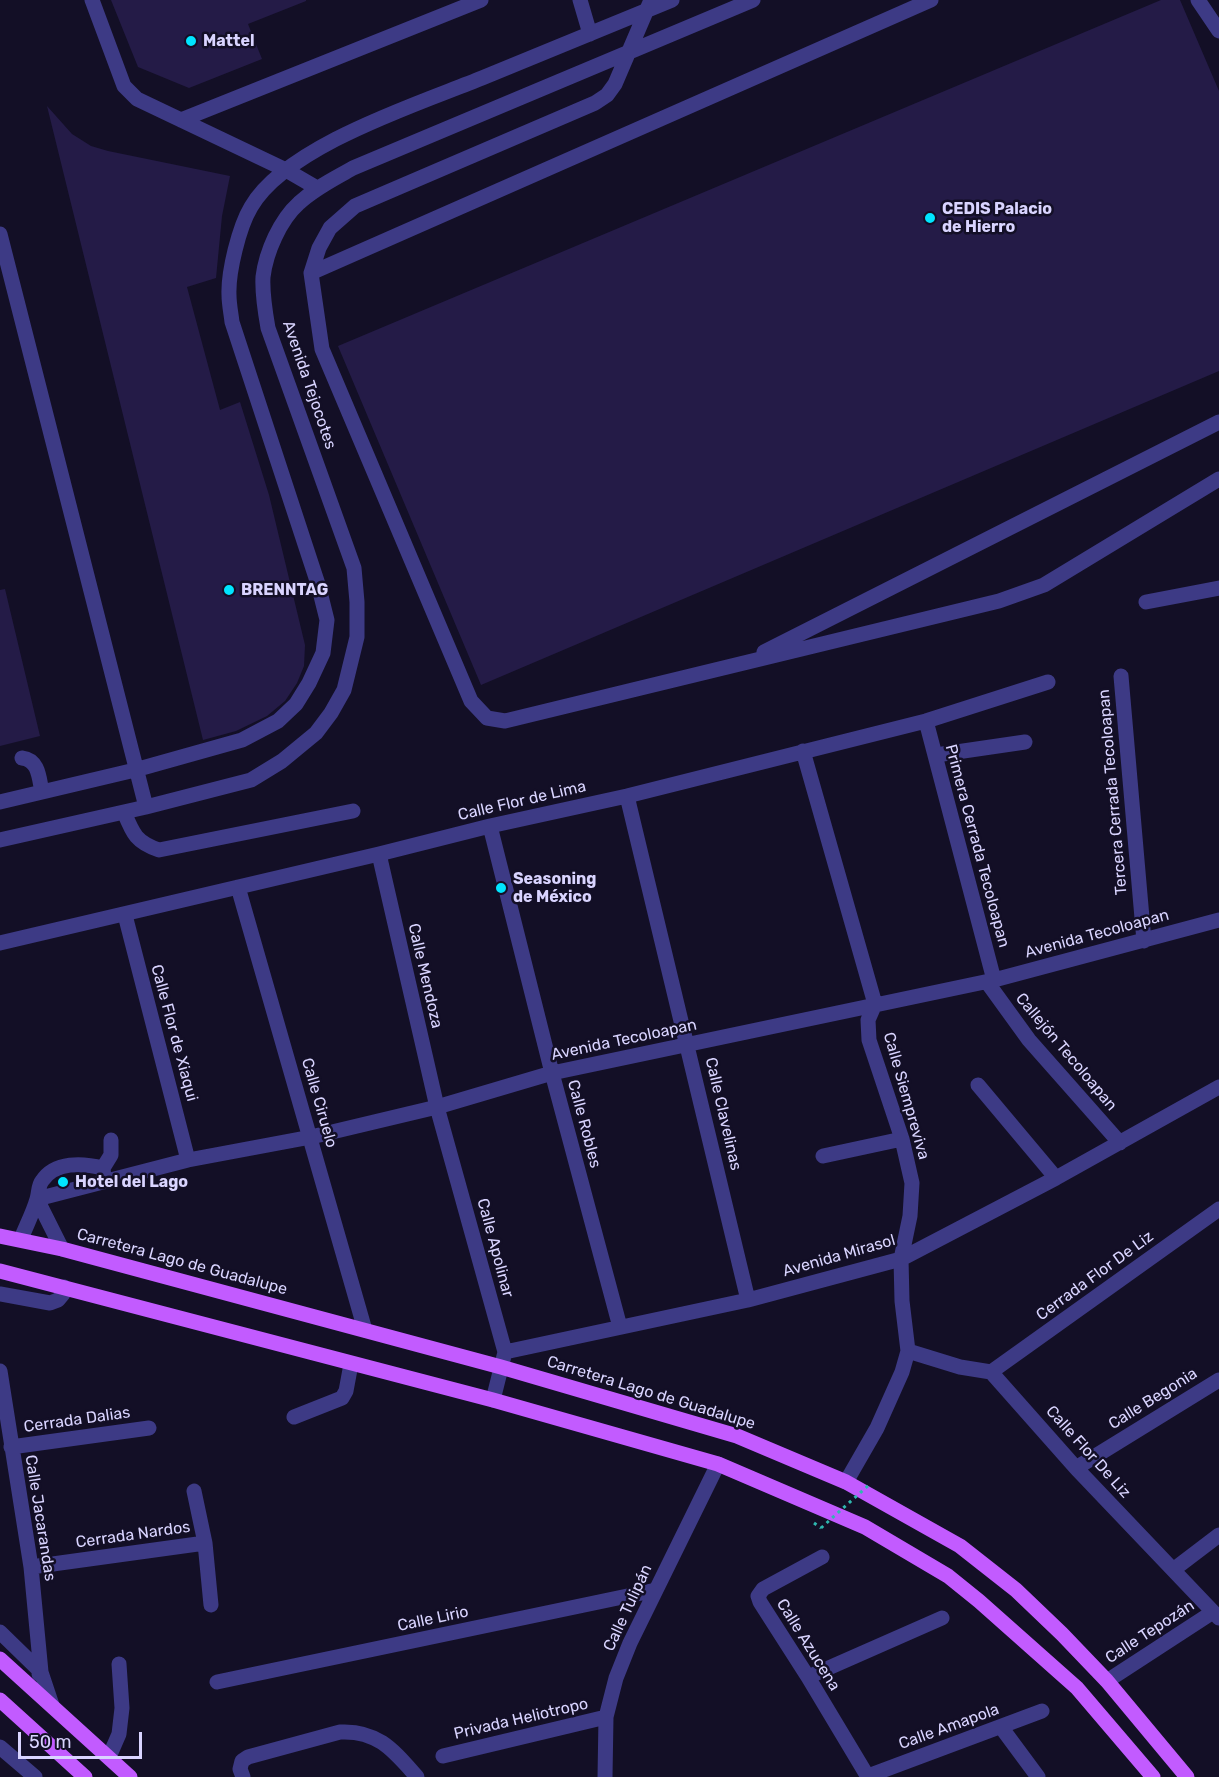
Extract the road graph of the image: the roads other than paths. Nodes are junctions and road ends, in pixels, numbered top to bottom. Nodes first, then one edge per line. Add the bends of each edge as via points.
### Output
1 (92, 0) edge
2 (481, 0) edge
3 (580, 0) edge
4 (672, 0) edge
5 (753, 0) edge
6 (932, 0) edge
7 (1198, 0) edge
8 (650, 5) edge
9 (1219, 31) edge
10 (590, 34) junction
11 (629, 53) junction
12 (181, 120) junction
13 (286, 170) junction
14 (317, 188) junction
15 (0, 234) edge
16 (311, 273) junction
17 (1219, 422) edge
18 (1219, 479) edge
19 (1219, 588) edge
20 (1146, 602) dead end
21 (740, 664) junction
22 (1121, 676) dead end
23 (1048, 682) dead end
24 (926, 721) junction
25 (1025, 742) dead end
26 (803, 751) junction
27 (936, 755) junction
28 (22, 758) dead end
29 (135, 770) junction
30 (42, 792) junction
31 (627, 796) junction
32 (0, 802) edge
33 (146, 807) junction
34 (352, 811) dead end
35 (124, 812) junction
36 (490, 826) junction
37 (0, 840) edge
38 (379, 854) junction
39 (237, 886) junction
40 (125, 915) junction
41 (1219, 920) edge
42 (1144, 941) junction
43 (0, 944) edge
44 (990, 981) junction
45 (875, 1004) junction
46 (688, 1046) junction
47 (552, 1073) junction
48 (978, 1085) dead end
49 (1219, 1087) edge
50 (437, 1107) junction
51 (311, 1137) junction
52 (902, 1139) junction
53 (111, 1140) dead end
54 (1120, 1143) junction
55 (823, 1156) dead end
56 (188, 1160) junction
57 (104, 1174) junction
58 (1056, 1178) junction
59 (37, 1199) junction
60 (1219, 1209) edge
61 (0, 1236) edge
62 (21, 1239) junction
63 (62, 1249) junction
64 (901, 1259) junction
65 (0, 1271) edge
66 (64, 1287) junction
67 (0, 1294) edge
68 (748, 1300) junction
69 (620, 1327) junction
70 (365, 1330) junction
71 (908, 1351) junction
72 (503, 1359) junction
73 (351, 1364) junction
74 (0, 1371) edge
75 (992, 1372) junction
76 (1219, 1380) edge
77 (493, 1400) junction
78 (2, 1404) edge
79 (294, 1418) dead end
80 (149, 1428) dead end
81 (11, 1447) junction
82 (718, 1464) junction
83 (1076, 1468) junction
84 (846, 1482) junction
85 (194, 1491) dead end
86 (1219, 1535) edge
87 (197, 1544) junction
88 (822, 1557) dead end
89 (31, 1567) junction
90 (1173, 1570) junction
91 (656, 1590) junction
92 (211, 1605) dead end
93 (1216, 1615) edge
94 (942, 1618) dead end
95 (0, 1632) edge
96 (0, 1659) edge
97 (119, 1664) dead end
98 (41, 1672) junction
99 (808, 1677) junction
100 (1107, 1681) junction
101 (217, 1682) dead end
102 (29, 1685) junction
103 (0, 1700) edge
104 (52, 1705) junction
105 (1042, 1711) dead end
106 (606, 1717) junction
107 (1001, 1727) junction
108 (0, 1747) edge
109 (443, 1756) dead end
110 (109, 1757) junction
111 (35, 1777) edge
112 (85, 1777) edge
113 (130, 1777) edge
114 (243, 1777) edge
115 (417, 1777) edge
116 (605, 1777) edge
117 (868, 1777) edge
118 (1038, 1777) edge
119 (1153, 1777) edge
120 (1187, 1777) edge

1 - 12 street via 124,86 137,99
2 - 12 street
3 - 10 street
4 - 8 street
5 - 11 street, Avenida Tejocotes
6 - 16 street
7 - 9 street
8 - 10 street
8 - 11 street
10 - 13 street via 337,138
11 - 14 street, Avenida Tejocotes via 353,168
11 - 16 street via 615,84 595,103 355,206 330,228
12 - 13 street
13 - 14 street
13 - 29 street via 250,207 231,268 228,294 232,322 318,584 327,620 322,653 296,704 278,721 242,740
14 - 33 street, Avenida Tejocotes via 297,204 281,225 263,276 263,302 268,328 354,568 357,637 351,665 344,690 316,733 282,760 251,780
15 - 29 street
16 - 21 street via 322,349 471,701 487,718 505,721
17 - 21 street
18 - 21 street via 1044,585 999,601
19 - 20 street
22 - 42 street, Tercera Cerrada Tecoloapan
23 - 24 street, Calle Flor de Lima
24 - 26 street, Calle Flor de Lima
24 - 27 street, Primera Cerrada Tecoloapan
25 - 27 street
26 - 31 street, Calle Flor de Lima
26 - 45 street, Calle Siempreviva
27 - 44 street, Primera Cerrada Tecoloapan
28 - 30 street via 35,764
29 - 30 street
29 - 33 street
30 - 32 street
31 - 36 street, Calle Flor de Lima
31 - 46 street, Calle Clavelinas
33 - 35 street, Avenida Tejocotes
34 - 35 street via 159,850 145,845 133,833
35 - 37 street, Avenida Tejocotes
36 - 38 street, Calle Flor de Lima
36 - 47 street, Calle Robles
38 - 39 street, Calle Flor de Lima
38 - 50 street, Calle Mendoza
39 - 40 street, Calle Flor de Lima
39 - 51 street, Calle Ciruelo
40 - 43 street, Calle Flor de Lima
40 - 56 street, Calle Flor de Xiaqui
41 - 42 street, Avenida Tecoloapan
42 - 44 street, Avenida Tecoloapan
44 - 45 street, Avenida Tecoloapan
44 - 54 street, Callejón Tecoloapan via 1029,1040
45 - 46 street, Avenida Tecoloapan
45 - 52 street, Calle Siempreviva via 868,1020 869,1040
46 - 47 street, Avenida Tecoloapan
46 - 68 street, Calle Clavelinas
47 - 50 street, Avenida Tecoloapan
47 - 69 street, Calle Robles
48 - 58 street
49 - 54 street, Avenida Mirasol
50 - 51 street, Avenida Tecoloapan
50 - 72 street, Calle Apolinar
51 - 56 street, Avenida Tecoloapan
51 - 70 street, Calle Ciruelo
52 - 55 street
52 - 64 street, Calle Siempreviva via 912,1183
53 - 57 street via 111,1155
54 - 58 street, Avenida Mirasol
56 - 57 street, Avenida Tecoloapan
57 - 59 street, Avenida Tecoloapan
57 - 59 street via 88,1164 64,1166 40,1183
58 - 64 street, Avenida Mirasol
59 - 62 street
59 - 63 street
60 - 75 street, Cerrada Flor De Liz
61 - 62 main road, Carretera Lago de Guadalupe
62 - 63 main road, Carretera Lago de Guadalupe
63 - 70 main road, Carretera Lago de Guadalupe
64 - 68 street, Avenida Mirasol
64 - 71 street, Calle Siempreviva
65 - 66 main road
66 - 67 street via 58,1300 50,1303
66 - 73 main road
68 - 69 street, Avenida Mirasol
69 - 72 street, Avenida Mirasol
70 - 72 main road, Carretera Lago de Guadalupe
71 - 75 street via 960,1368
71 - 84 street, Calle Siempreviva via 878,1428
72 - 77 street, Calle Apolinar
72 - 84 main road, Carretera Lago de Guadalupe via 737,1436
73 - 77 main road
73 - 79 street via 342,1398
74 - 78 street, Calle Jacarandas
75 - 83 street, Calle Flor De Liz
76 - 83 street, Calle Begonia
77 - 82 main road
78 - 81 street, Calle Jacarandas
80 - 81 street, Cerrada Dalias
81 - 89 street, Calle Jacarandas
82 - 91 street, Calle Tulipán
82 - 119 main road via 865,1527 948,1576 1077,1688
83 - 90 street, Calle Flor De Liz
84 - 100 main road, Carretera Lago de Guadalupe via 960,1546 1016,1590
85 - 87 street
86 - 90 street
87 - 89 street, Cerrada Nardos
87 - 92 street
88 - 99 street, Calle Azucena via 763,1589 758,1596
89 - 98 street, Calle Jacarandas
90 - 93 street, Calle Flor De Liz
91 - 101 street, Calle Lirio
91 - 106 street, Calle Tulipán via 616,1678
93 - 100 street, Calle Tepozán
94 - 99 street
95 - 98 street
96 - 102 main road
97 - 110 street via 122,1708 119,1734
98 - 102 street
98 - 104 street, Calle Jacarandas
99 - 117 street, Calle Azucena
100 - 120 main road, Carretera Lago de Guadalupe
102 - 104 main road
103 - 112 main road
104 - 110 main road
105 - 107 street, Calle Amapola
106 - 109 street, Privada Heliotropo
106 - 116 street, Calle Tulipán
107 - 117 street, Calle Amapola
107 - 118 street
108 - 111 street
110 - 113 main road
114 - 115 street via 242,1761 248,1757 355,1731 382,1741

